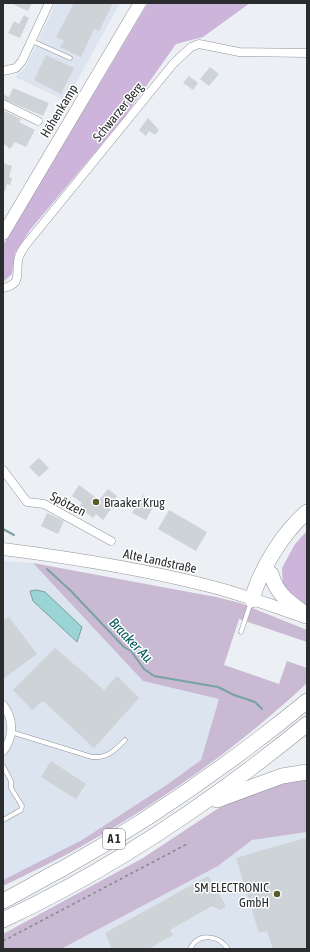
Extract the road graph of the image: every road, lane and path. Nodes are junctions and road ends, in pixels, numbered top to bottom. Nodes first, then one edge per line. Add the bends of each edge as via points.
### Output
1 (49, 3) edge
2 (140, 3) edge
3 (32, 41) junction
4 (307, 53) edge
5 (70, 58) dead end
6 (5, 71) edge
7 (3, 80) edge
8 (3, 104) edge
9 (38, 121) dead end
10 (3, 234) edge
11 (3, 288) edge
12 (3, 470) edge
13 (307, 512) edge
14 (111, 541) dead end
15 (3, 548) edge
16 (276, 551) junction
17 (271, 574) junction
18 (252, 600) junction
19 (307, 616) edge
20 (241, 632) dead end
21 (307, 701) edge
22 (3, 705) edge
23 (307, 724) edge
24 (11, 732) junction
25 (125, 740) dead end
26 (3, 751) edge
27 (3, 766) edge
28 (307, 772) edge
29 (192, 810) junction
30 (3, 820) edge
31 (189, 843) dead end
32 (3, 901) edge
33 (3, 920) edge
34 (3, 941) edge
35 (190, 949) edge
36 (228, 949) edge

1 - 3 street
2 - 10 main road, Höhenkamp
3 - 5 lane
3 - 6 street via 16,68
4 - 11 street, Schwarzer Berg via 239,52 199,44 191,47 182,54 33,236 21,252 17,280
6 - 7 street
8 - 9 street
12 - 14 street, Spötzen via 27,502 44,504
13 - 16 highway via 290,529
15 - 18 main road, Alte Landstraße via 146,571 214,587
16 - 17 highway
16 - 18 highway via 259,578
17 - 18 highway via 262,593
17 - 19 highway via 280,594
18 - 19 main road, Alte Landstraße
18 - 20 lane
21 - 32 highway, A 1 via 220,769 151,816
22 - 24 street via 10,720
23 - 29 highway, A 1
24 - 25 lane via 92,757 113,753
24 - 26 street
27 - 30 lane via 11,781 11,788 22,806 21,810
28 - 29 highway via 262,782
29 - 33 highway, A 1 via 98,869
31 - 34 path
35 - 36 lane via 196,941 210,937 219,939

